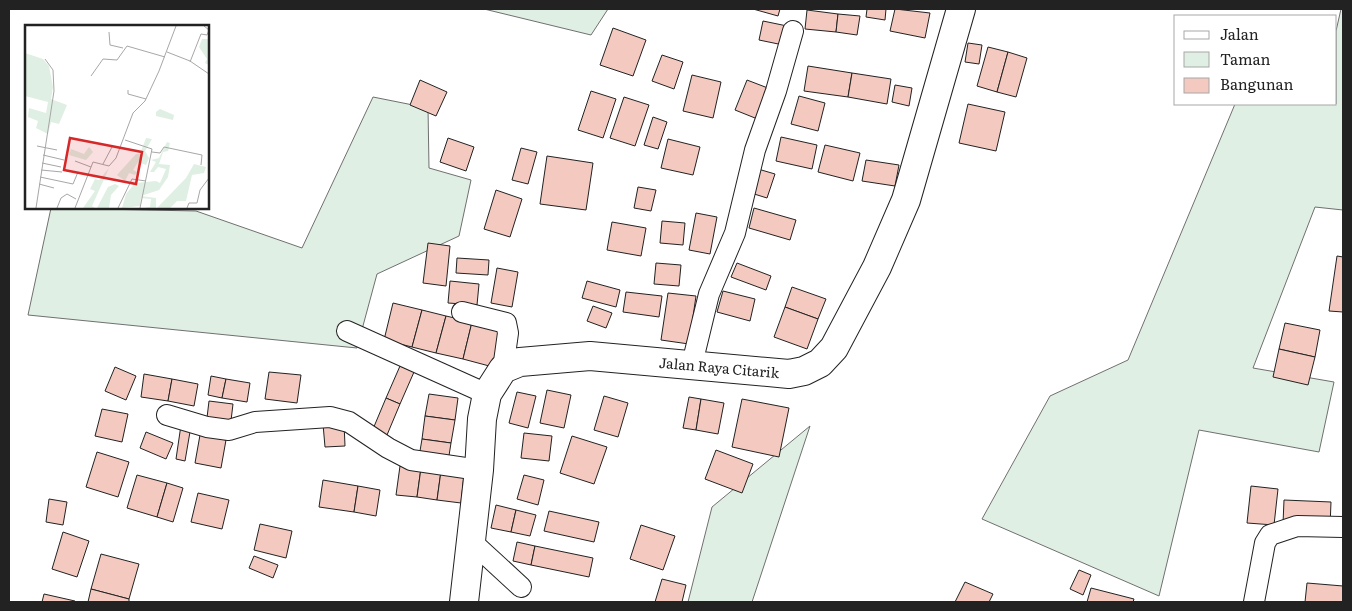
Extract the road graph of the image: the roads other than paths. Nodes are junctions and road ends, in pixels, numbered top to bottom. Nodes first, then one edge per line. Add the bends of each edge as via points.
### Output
1 (961, 9) edge
2 (794, 31) dead end
3 (462, 312) dead end
4 (347, 331) dead end
5 (692, 364) junction
6 (503, 369) junction
7 (487, 394) junction
8 (167, 414) dead end
9 (479, 470) junction
10 (1343, 527) edge
11 (471, 541) junction
12 (521, 587) dead end
13 (464, 602) edge
14 (1254, 602) edge

1 - 5 street, Jalan Raya Citarik via 906,200 877,267 834,348 820,363 789,374
2 - 5 street via 755,150 735,233 710,294
3 - 6 street via 506,323 508,332
4 - 7 street
5 - 6 street, Jalan Raya Citarik via 590,356 520,362
6 - 7 street
7 - 9 street
8 - 9 street via 206,427 229,430 255,422 330,417 349,422 411,460
9 - 11 street
10 - 14 street via 1297,526 1270,535 1265,543
11 - 12 street
11 - 13 street

